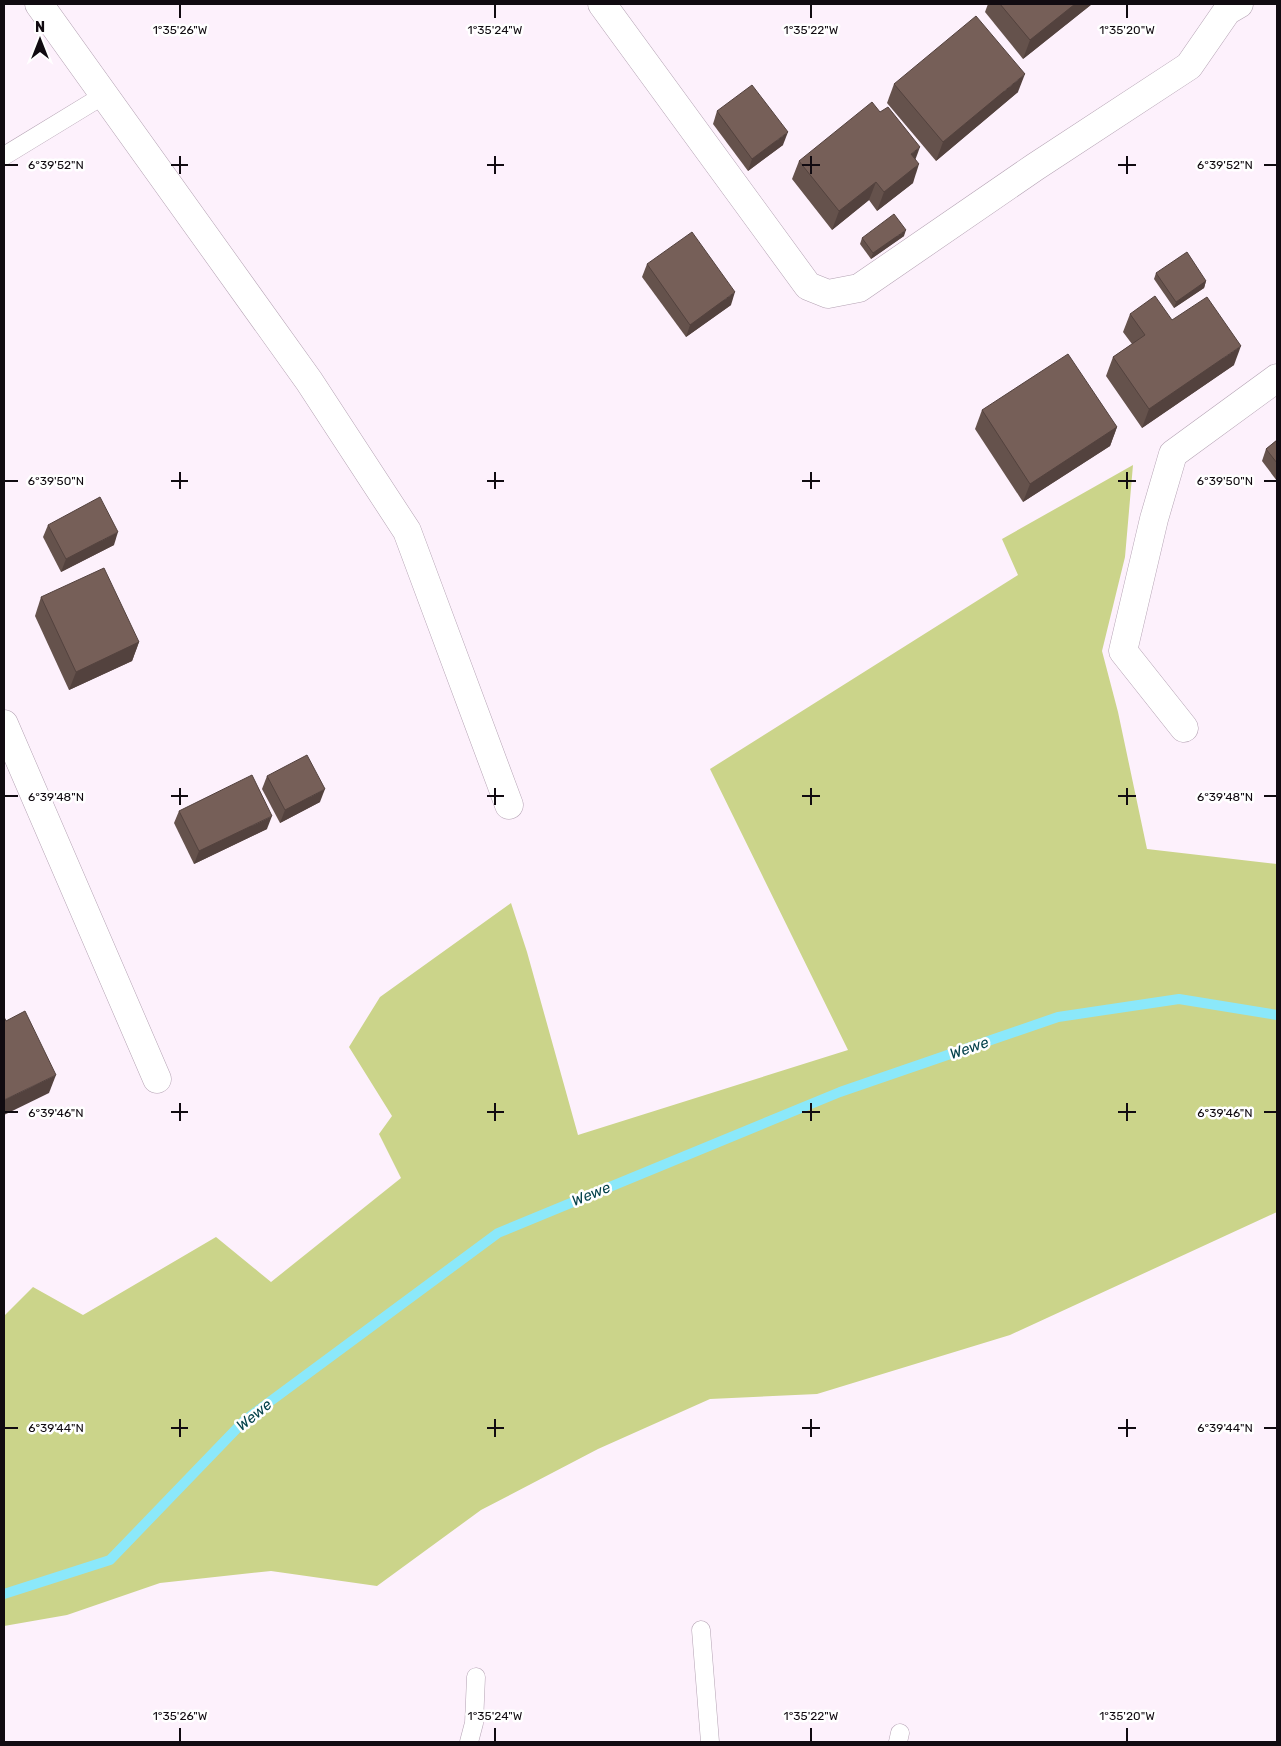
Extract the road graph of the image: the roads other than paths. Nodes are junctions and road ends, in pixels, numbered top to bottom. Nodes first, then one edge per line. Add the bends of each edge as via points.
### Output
1 (39, 4) edge
2 (602, 4) edge
3 (1223, 6) edge
4 (104, 95) junction
5 (4, 156) edge
6 (1277, 378) edge
7 (4, 724) edge
8 (1184, 728) dead end
9 (509, 805) dead end
10 (157, 1079) dead end
11 (701, 1630) dead end
12 (476, 1676) dead end
13 (469, 1742) edge
14 (710, 1742) edge

1 - 4 street
2 - 3 street via 808,286 828,294 859,288 1189,66
4 - 5 lane
4 - 9 street via 309,381 407,531
6 - 8 street via 1174,454 1154,519 1124,650
7 - 10 street
11 - 14 lane
12 - 13 lane via 474,1722

